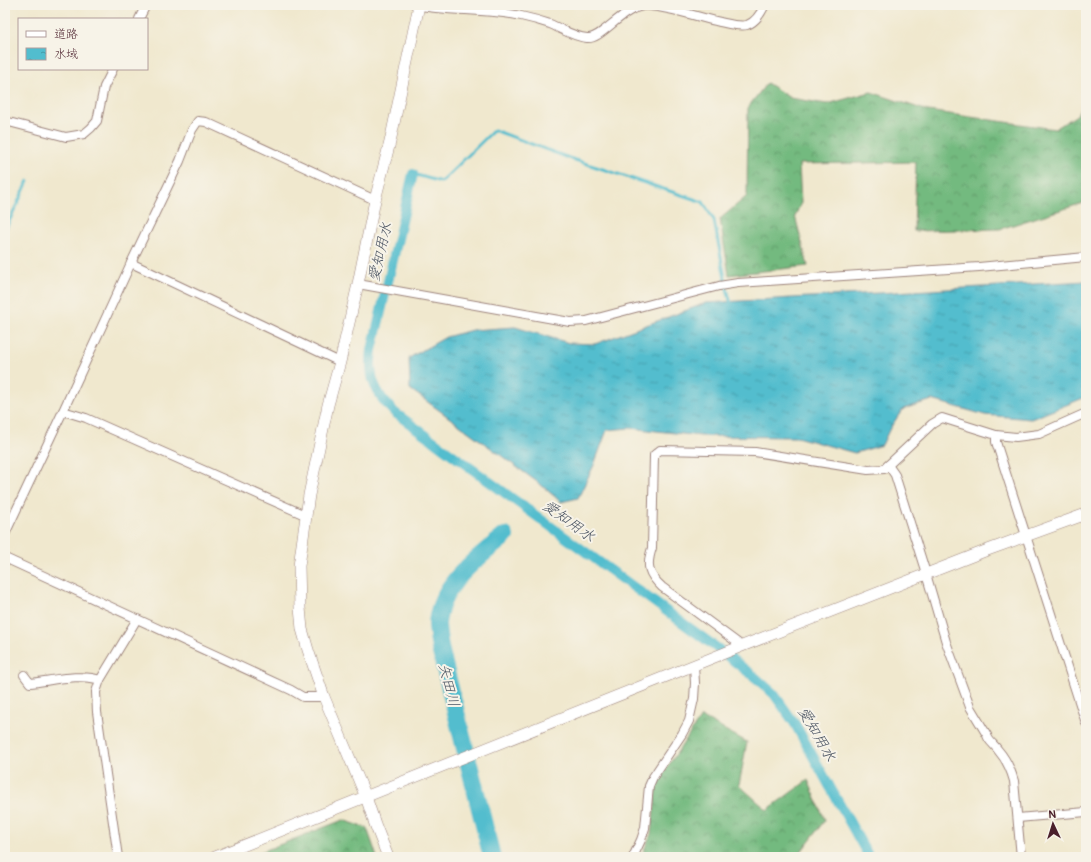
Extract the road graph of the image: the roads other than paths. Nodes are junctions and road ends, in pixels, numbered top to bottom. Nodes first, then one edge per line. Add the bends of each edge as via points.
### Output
1 (146, 5) edge
2 (418, 5) edge
3 (765, 5) edge
4 (140, 18) edge
5 (112, 70) edge
6 (5, 121) edge
7 (375, 200) junction
8 (1086, 257) edge
9 (131, 263) junction
10 (358, 284) junction
11 (340, 362) junction
12 (63, 411) junction
13 (1086, 413) edge
14 (996, 435) junction
15 (888, 465) junction
16 (1086, 514) edge
17 (306, 516) junction
18 (5, 534) edge
19 (1026, 535) junction
20 (5, 558) edge
21 (926, 574) junction
22 (137, 619) junction
23 (738, 648) junction
24 (694, 665) junction
25 (24, 675) dead end
26 (100, 680) junction
27 (324, 696) junction
28 (1086, 723) edge
29 (366, 797) junction
30 (1086, 812) edge
31 (1018, 818) junction
32 (118, 857) edge
33 (215, 857) edge
34 (388, 857) edge
35 (633, 857) edge
36 (1022, 857) edge

1 - 4 street
2 - 3 street via 519,16 588,39 632,8 657,6 740,26 754,21
2 - 7 street via 390,142
5 - 6 street via 104,87 97,121 84,134 66,138
7 - 9 street via 206,122 198,121
7 - 10 street
8 - 10 street via 955,269 738,283 586,321 570,322
9 - 11 street
9 - 12 street
10 - 11 street
11 - 17 street via 326,416
12 - 17 street via 86,418
12 - 18 street
13 - 14 street via 1039,434 1016,437
14 - 15 street via 942,418 932,424
14 - 19 street via 996,442
15 - 21 street via 895,475
15 - 23 street via 884,469 868,470 756,452 660,450 654,455 652,548 648,559 649,571 662,588
16 - 19 street
17 - 27 street via 299,566 302,629
19 - 21 street
19 - 28 street
20 - 22 street
21 - 23 street
21 - 31 street via 946,642 970,707 1012,773
22 - 26 street
22 - 27 street via 303,697
23 - 24 street
24 - 29 street
24 - 35 street via 694,699 689,720 649,786 645,828
25 - 26 street via 30,683 80,677
26 - 32 street via 96,692 97,712
27 - 29 street
29 - 33 street
29 - 34 street
30 - 31 street
31 - 36 street

